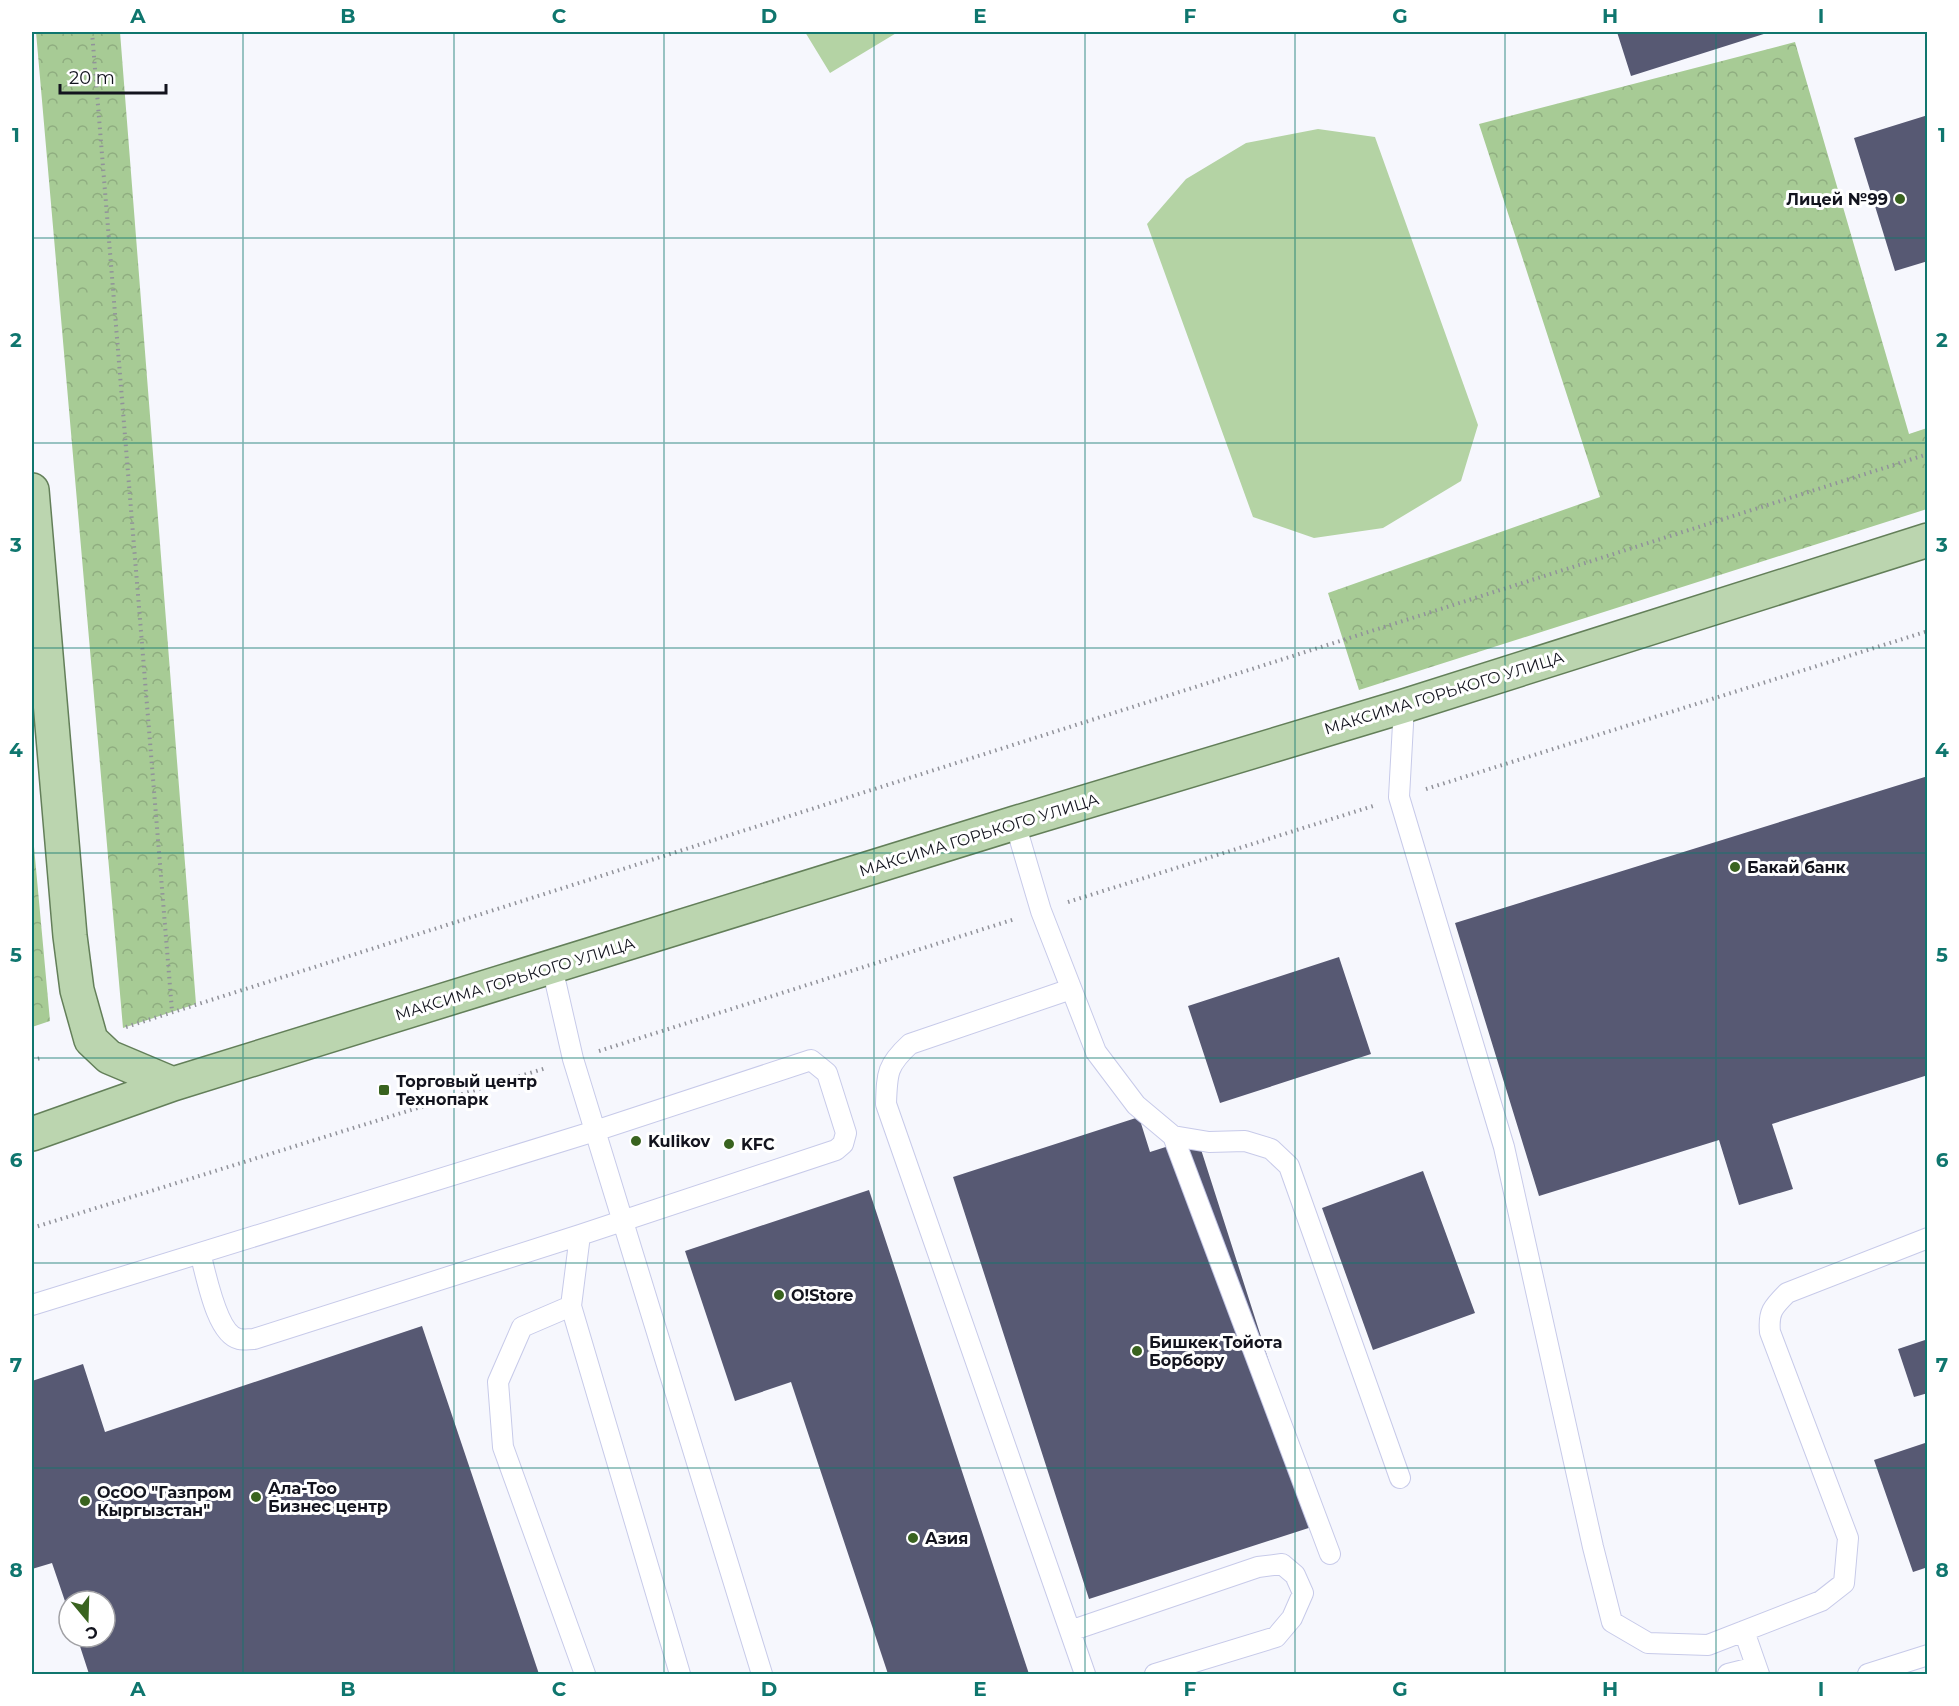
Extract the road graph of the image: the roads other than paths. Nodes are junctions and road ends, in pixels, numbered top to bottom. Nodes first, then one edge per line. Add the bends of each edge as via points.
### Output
1 (32, 490) edge
2 (1928, 540) edge
3 (1404, 706) junction
4 (1015, 823) junction
5 (552, 967) junction
6 (1071, 989) junction
7 (173, 1084) junction
8 (595, 1131) junction
9 (32, 1134) edge
10 (1173, 1136) junction
11 (623, 1221) junction
12 (580, 1235) junction
13 (1928, 1238) edge
14 (200, 1253) junction
15 (32, 1305) edge
16 (571, 1306) junction
17 (1400, 1478) dead end
18 (1330, 1554) dead end
19 (1070, 1631) junction
20 (1744, 1631) junction
21 (1923, 1663) edge
22 (1757, 1671) edge
23 (585, 1674) edge
24 (680, 1674) edge
25 (762, 1674) edge
26 (1085, 1674) edge
27 (1155, 1674) edge
28 (1728, 1674) edge
29 (1868, 1674) edge

1 - 7 main road via 77,990 91,1040 109,1057
2 - 3 main road, МАКСИМА ГОРЬКОГО УЛИЦА
3 - 4 main road, МАКСИМА ГОРЬКОГО УЛИЦА
3 - 20 lane via 1399,797 1504,1147 1612,1622 1648,1643 1708,1645
4 - 5 main road, МАКСИМА ГОРЬКОГО УЛИЦА
4 - 6 lane via 1041,911
5 - 7 main road, МАКСИМА ГОРЬКОГО УЛИЦА
5 - 8 lane via 573,1059
6 - 10 lane via 1096,1052 1136,1105
6 - 19 lane via 910,1044 896,1057 887,1076 886,1104
7 - 9 main road, МАКСИМА ГОРЬКОГО УЛИЦА
8 - 11 lane
8 - 11 lane via 811,1059 827,1073 846,1133 836,1150
8 - 14 lane
10 - 17 lane via 1209,1142 1245,1141 1271,1149 1289,1166
10 - 18 lane
11 - 12 lane
11 - 25 lane
12 - 14 lane via 254,1339 237,1339 219,1319
12 - 16 lane
13 - 20 lane via 1787,1293 1768,1318 1848,1538 1844,1583 1821,1601
14 - 15 lane
16 - 23 lane via 522,1327 498,1382 503,1447
16 - 24 lane
19 - 26 lane
19 - 27 lane via 1258,1567 1282,1564 1295,1575 1303,1593 1292,1618 1276,1637
20 - 22 lane
21 - 29 lane
22 - 28 lane

